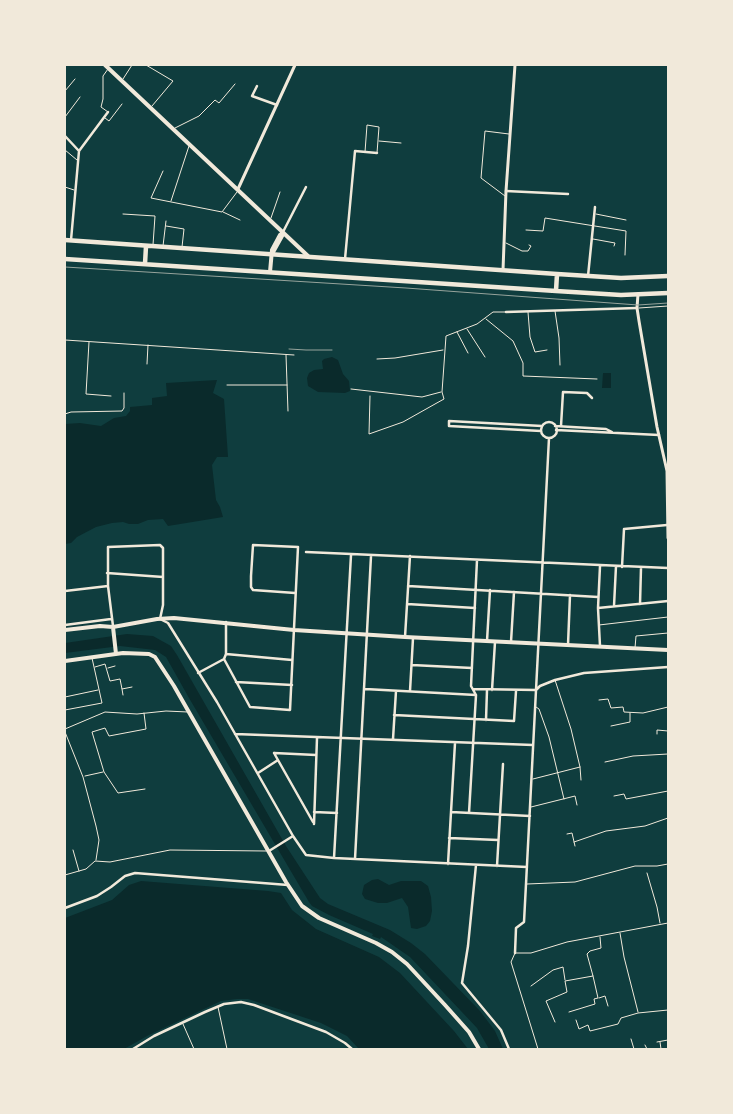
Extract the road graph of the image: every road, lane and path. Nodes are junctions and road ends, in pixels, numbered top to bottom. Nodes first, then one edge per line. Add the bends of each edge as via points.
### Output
1 (105, 65) edge
2 (132, 65) edge
3 (146, 65) edge
4 (295, 65) edge
5 (515, 65) edge
6 (109, 69) junction
7 (75, 79) dead end
8 (121, 81) junction
9 (235, 84) dead end
10 (257, 86) dead end
11 (65, 91) edge
12 (80, 97) dead end
13 (122, 104) dead end
14 (277, 105) junction
15 (150, 108) junction
16 (108, 112) joint
17 (65, 117) edge
18 (104, 117) junction
19 (172, 128) junction
20 (510, 134) junction
21 (65, 136) edge
22 (378, 141) junction
23 (401, 143) dead end
24 (189, 146) junction
25 (65, 150) edge
26 (79, 150) junction
27 (365, 152) junction
28 (377, 153) joint
29 (78, 161) junction
30 (163, 171) dead end
31 (65, 187) edge
32 (306, 187) dead end
33 (238, 189) junction
34 (75, 190) junction
35 (506, 191) junction
36 (280, 192) dead end
37 (568, 194) dead end
38 (506, 197) junction
39 (171, 202) junction
40 (596, 207) dead end
41 (222, 212) junction
42 (123, 214) dead end
43 (595, 214) junction
44 (240, 220) dead end
45 (270, 220) junction
46 (626, 220) dead end
47 (166, 221) dead end
48 (594, 225) junction
49 (166, 226) junction
50 (526, 230) dead end
51 (283, 233) junction
52 (592, 239) junction
53 (65, 240) edge
54 (71, 241) junction
55 (504, 242) junction
56 (529, 245) dead end
57 (146, 246) junction
58 (153, 246) junction
59 (614, 246) dead end
60 (163, 247) junction
61 (182, 248) junction
62 (272, 254) junction
63 (625, 255) dead end
64 (308, 256) junction
65 (65, 259) edge
66 (345, 259) junction
67 (145, 264) junction
68 (503, 270) junction
69 (270, 272) junction
70 (557, 274) junction
71 (588, 276) junction
72 (668, 276) edge
73 (556, 291) junction
74 (668, 293) edge
75 (638, 294) junction
76 (668, 306) edge
77 (637, 308) junction
78 (554, 310) junction
79 (528, 311) junction
80 (506, 312) joint
81 (485, 318) junction
82 (466, 328) junction
83 (456, 331) junction
84 (65, 340) edge
85 (89, 342) junction
86 (148, 345) junction
87 (444, 350) junction
88 (547, 350) dead end
89 (468, 353) dead end
90 (286, 354) junction
91 (294, 354) dead end
92 (485, 357) dead end
93 (377, 359) dead end
94 (147, 364) dead end
95 (560, 365) dead end
96 (597, 379) dead end
97 (227, 385) dead end
98 (287, 385) junction
99 (351, 389) dead end
100 (442, 392) junction
101 (124, 393) dead end
102 (111, 396) dead end
103 (370, 396) dead end
104 (592, 398) dead end
105 (288, 411) dead end
106 (65, 414) edge
107 (542, 426) junction
108 (555, 426) junction
109 (561, 426) junction
110 (556, 430) junction
111 (541, 431) junction
112 (614, 433) junction
113 (659, 435) junction
114 (549, 438) junction
115 (668, 525) edge
116 (668, 538) edge
117 (306, 552) dead end
118 (351, 555) junction
119 (371, 556) junction
120 (410, 556) junction
121 (477, 560) junction
122 (542, 564) junction
123 (600, 566) junction
124 (616, 566) junction
125 (622, 567) junction
126 (641, 568) junction
127 (668, 568) edge
128 (107, 573) junction
129 (163, 577) junction
130 (108, 586) junction
131 (408, 586) junction
132 (476, 590) junction
133 (490, 590) junction
134 (65, 591) edge
135 (514, 592) junction
136 (295, 593) junction
137 (541, 594) junction
138 (570, 595) junction
139 (598, 597) junction
140 (668, 601) edge
141 (407, 604) junction
142 (640, 604) junction
143 (614, 606) junction
144 (475, 608) junction
145 (598, 608) junction
146 (668, 617) edge
147 (111, 619) junction
148 (160, 619) junction
149 (226, 622) junction
150 (65, 625) edge
151 (599, 625) junction
152 (113, 627) junction
153 (65, 630) edge
154 (294, 630) junction
155 (347, 633) junction
156 (668, 633) edge
157 (367, 634) junction
158 (405, 637) junction
159 (413, 637) junction
160 (473, 640) junction
161 (487, 641) junction
162 (495, 641) junction
163 (511, 642) junction
164 (538, 644) junction
165 (568, 645) junction
166 (600, 647) junction
167 (634, 648) junction
168 (668, 650) edge
169 (115, 651) junction
170 (226, 654) junction
171 (92, 657) junction
172 (224, 659) junction
173 (292, 660) junction
174 (65, 661) edge
175 (412, 665) junction
176 (115, 666) dead end
177 (94, 667) junction
178 (668, 667) edge
179 (107, 668) junction
180 (472, 668) junction
181 (198, 673) junction
182 (555, 680) junction
183 (236, 682) junction
184 (292, 685) junction
185 (132, 687) dead end
186 (122, 689) junction
187 (364, 689) junction
188 (473, 689) junction
189 (99, 690) junction
190 (490, 690) junction
191 (536, 690) junction
192 (396, 691) junction
193 (516, 691) junction
194 (410, 692) junction
195 (123, 695) dead end
196 (476, 695) junction
197 (65, 697) edge
198 (599, 700) dead end
199 (535, 707) junction
200 (668, 707) edge
201 (65, 710) edge
202 (188, 712) junction
203 (630, 712) junction
204 (144, 713) junction
205 (394, 715) junction
206 (474, 719) junction
207 (486, 720) junction
208 (611, 726) dead end
209 (65, 729) edge
210 (668, 731) edge
211 (65, 732) edge
212 (235, 734) junction
213 (657, 734) dead end
214 (66, 736) edge
215 (317, 737) junction
216 (341, 738) junction
217 (362, 739) junction
218 (392, 739) junction
219 (455, 743) junction
220 (473, 743) junction
221 (533, 745) junction
222 (668, 754) edge
223 (316, 755) junction
224 (278, 760) junction
225 (605, 762) dead end
226 (503, 764) dead end
227 (580, 767) junction
228 (104, 772) junction
229 (558, 772) junction
230 (258, 773) junction
231 (83, 777) junction
232 (532, 779) junction
233 (581, 780) dead end
234 (145, 789) dead end
235 (668, 791) edge
236 (614, 796) dead end
237 (564, 799) junction
238 (577, 805) dead end
239 (530, 808) junction
240 (314, 812) junction
241 (451, 812) junction
242 (469, 813) junction
243 (337, 814) junction
244 (500, 814) junction
245 (530, 816) junction
246 (668, 818) edge
247 (567, 834) dead end
248 (293, 836) junction
249 (449, 838) junction
250 (498, 840) junction
251 (574, 842) junction
252 (575, 846) dead end
253 (73, 850) dead end
254 (271, 850) junction
255 (334, 858) junction
256 (355, 859) junction
257 (96, 861) junction
258 (448, 864) junction
259 (668, 864) edge
260 (476, 865) junction
261 (497, 866) junction
262 (527, 867) junction
263 (80, 872) junction
264 (647, 873) dead end
265 (65, 875) edge
266 (526, 884) junction
267 (288, 885) junction
268 (65, 908) edge
269 (668, 923) edge
270 (660, 924) junction
271 (620, 933) junction
272 (600, 936) junction
273 (515, 954) junction
274 (593, 976) junction
275 (565, 981) junction
276 (531, 986) dead end
277 (598, 998) junction
278 (608, 1006) dead end
279 (218, 1007) junction
280 (668, 1010) edge
281 (569, 1012) dead end
282 (638, 1012) junction
283 (576, 1020) dead end
284 (555, 1022) dead end
285 (183, 1023) junction
286 (631, 1038) dead end
287 (668, 1040) edge
288 (645, 1045) dead end
289 (133, 1049) edge
290 (194, 1049) edge
291 (226, 1049) edge
292 (352, 1049) edge
293 (479, 1049) edge
294 (509, 1049) edge
295 (538, 1049) edge
296 (634, 1049) edge
297 (647, 1049) edge
298 (661, 1049) edge

1 - 6 main road
2 - 8 lane
3 - 15 lane via 173,81
4 - 14 street
5 - 20 street
6 - 8 main road
6 - 16 lane via 103,76 101,107
7 - 11 lane
8 - 15 main road
9 - 19 lane via 219,103 215,100 199,116
10 - 14 street via 252,96
12 - 17 lane
13 - 18 lane via 109,121
14 - 33 street
15 - 19 main road
16 - 18 street
18 - 26 street
19 - 24 main road
20 - 35 street
20 - 38 lane via 484,131 481,178
21 - 26 street
22 - 23 lane
22 - 27 lane via 379,127 367,125
22 - 28 lane
24 - 33 main road
24 - 39 lane
25 - 29 lane
26 - 29 street
27 - 28 street
27 - 66 street via 355,151
29 - 34 street
30 - 39 lane via 151,198
31 - 34 lane
32 - 51 street
33 - 41 lane
33 - 45 main road
34 - 54 street
35 - 37 street
35 - 38 street
36 - 45 lane
38 - 55 street
39 - 41 lane
40 - 43 street
41 - 44 lane
42 - 58 lane via 155,216
43 - 46 lane
43 - 48 street
45 - 51 main road
47 - 49 lane
48 - 50 lane via 545,218 543,231
48 - 52 street
48 - 63 lane via 626,231
49 - 60 lane
49 - 61 lane via 184,229
51 - 62 main road
51 - 64 main road
52 - 59 lane via 615,243
52 - 71 street
53 - 54 main road
54 - 57 main road
55 - 56 lane via 522,251 528,251
55 - 68 street
57 - 58 main road
57 - 67 main road
58 - 60 main road
60 - 61 main road
61 - 62 main road
62 - 64 main road
62 - 69 main road
64 - 66 main road
65 - 67 main road
66 - 68 main road
67 - 69 main road
68 - 70 main road
69 - 73 main road
70 - 71 main road
70 - 73 main road
71 - 72 main road
73 - 75 main road
74 - 75 main road
75 - 77 street
76 - 77 lane
77 - 78 street
77 - 113 street
78 - 79 street
78 - 95 lane via 560,338
79 - 80 street
79 - 88 lane via 535,352
80 - 81 lane via 493,312
81 - 82 lane
81 - 96 lane via 513,341 523,363 523,376
82 - 83 lane
82 - 92 lane
83 - 87 lane via 446,336
83 - 89 lane
84 - 85 lane
85 - 86 lane
85 - 102 lane via 86,394
86 - 90 lane
86 - 94 lane
87 - 93 lane
87 - 100 lane
90 - 91 lane
90 - 98 lane
97 - 98 lane
98 - 105 lane
99 - 100 lane via 422,397
100 - 103 lane via 444,399 403,422 369,434
101 - 106 lane via 122,411
104 - 109 street via 587,393 563,392
107 - 108 street via 549,422
107 - 111 street
107 - 111 street via 449,421 449,426
108 - 109 street
108 - 110 street
109 - 112 street via 606,429
110 - 112 street
110 - 114 street
111 - 114 street
112 - 113 street
113 - 115 street via 667,471
114 - 122 street
115 - 116 street
115 - 125 street via 624,529
117 - 118 street
118 - 119 street
118 - 155 street
119 - 120 street
119 - 157 street
120 - 121 street
120 - 131 street
121 - 122 street
121 - 132 street
122 - 123 street
122 - 137 street
123 - 124 street
123 - 139 street
124 - 125 street
124 - 143 street
125 - 126 street
126 - 127 street
126 - 142 street
128 - 129 street
128 - 129 street via 108,546 160,544 163,548
128 - 130 street
129 - 148 street
130 - 134 street
130 - 147 street
131 - 132 street
131 - 141 street
132 - 133 street
132 - 144 street
133 - 135 street
133 - 161 street
135 - 137 street
135 - 163 street
136 - 136 street via 298,547 253,545 253,590
136 - 154 street
137 - 138 street
137 - 164 street
138 - 139 street
138 - 165 street
139 - 145 street
140 - 142 street
141 - 144 street
141 - 158 street
142 - 143 street
143 - 145 street
144 - 160 street
145 - 151 street
146 - 151 lane
147 - 150 street
147 - 152 street
148 - 149 main road
148 - 152 main road
148 - 181 street via 168,623
149 - 154 main road
149 - 170 street
151 - 166 street
152 - 153 main road
152 - 169 main road
154 - 155 main road
154 - 173 street
155 - 157 main road
155 - 216 street
156 - 167 lane via 636,636
157 - 158 main road
157 - 187 street
158 - 159 main road
159 - 160 main road
159 - 175 street
160 - 161 main road
160 - 180 street
161 - 162 main road
162 - 163 main road
162 - 190 street
163 - 164 main road
164 - 165 main road
164 - 191 street
165 - 166 main road
166 - 167 main road
167 - 168 main road
169 - 171 main road
169 - 202 main road via 155,657
170 - 172 street
170 - 173 street
171 - 174 main road
171 - 177 lane
172 - 181 street
172 - 183 street
173 - 184 street
175 - 180 street
175 - 194 street
176 - 179 lane
177 - 179 lane via 105,664
177 - 189 lane
178 - 182 street via 584,673
179 - 186 lane via 110,681 120,679
180 - 188 street
181 - 212 street
182 - 191 street
182 - 227 lane
183 - 184 street
183 - 184 street via 250,707 290,710
185 - 186 lane
186 - 195 lane
187 - 192 street
187 - 217 street
188 - 190 street
188 - 196 street
189 - 197 lane
189 - 201 lane via 102,703
190 - 193 street
190 - 207 street
191 - 193 street
191 - 199 street
192 - 194 street
192 - 205 street
193 - 207 street via 514,721
194 - 196 street
196 - 206 street
198 - 203 lane via 608,699 611,708 623,706 624,712
199 - 221 street
199 - 229 lane via 539,709
200 - 203 lane
202 - 204 lane
202 - 254 main road
203 - 208 lane via 630,722
204 - 209 lane via 105,712
204 - 228 lane via 146,730 109,736 105,728 92,732
205 - 206 street
205 - 218 street
206 - 207 street
206 - 220 street
210 - 213 lane via 657,730
211 - 214 lane
212 - 215 street
212 - 230 street
214 - 231 lane
215 - 216 street
215 - 223 street
216 - 217 street
216 - 243 street
217 - 218 street
217 - 256 street
218 - 219 street
219 - 220 street
219 - 241 street
220 - 221 street
220 - 242 street
221 - 232 street
222 - 225 lane
223 - 224 street via 274,753
223 - 240 street
224 - 230 street
224 - 240 street via 314,824
226 - 244 street
227 - 229 lane
227 - 233 lane
228 - 231 lane
228 - 234 lane via 118,793
229 - 232 lane
229 - 237 lane
230 - 248 street
231 - 257 lane via 99,840
232 - 239 street
235 - 236 lane via 626,799 624,794
237 - 238 lane via 575,796
237 - 239 lane
239 - 245 street
240 - 243 street
241 - 242 street
241 - 249 street
242 - 244 street
243 - 255 street
244 - 245 street
244 - 250 street
245 - 262 street
246 - 251 lane via 645,826 606,831
247 - 251 lane via 572,833
248 - 254 street
248 - 255 street via 306,855
249 - 250 street
249 - 258 street
250 - 261 street
251 - 252 lane
253 - 263 lane
254 - 257 lane via 170,850 110,862
254 - 267 main road
255 - 256 street
256 - 258 street
257 - 263 lane
258 - 260 street
259 - 266 lane via 635,866 576,882
260 - 261 street
260 - 294 street via 462,983 501,1030
261 - 262 street
262 - 266 street
263 - 265 lane
264 - 270 lane
266 - 273 street via 524,922 516,928
267 - 268 street via 135,873 125,876 97,896
267 - 293 main road via 302,906 312,914 376,943 407,964 469,1032
269 - 270 lane
270 - 271 lane
271 - 272 lane
271 - 282 lane
272 - 273 lane
272 - 274 lane via 602,948 587,954
273 - 295 lane via 511,962
274 - 275 lane
274 - 277 lane
275 - 276 lane via 564,967 553,970
275 - 284 lane via 567,992 546,1000
277 - 278 lane via 605,996
277 - 281 lane via 594,1000 595,1004
279 - 285 street
279 - 291 lane
279 - 292 street via 232,1003 254,1005 326,1032
280 - 282 lane
282 - 283 lane via 621,1018 618,1024 590,1031 588,1025 579,1029
285 - 289 street
285 - 290 lane
286 - 296 lane
287 - 298 lane via 659,1041
288 - 297 lane

